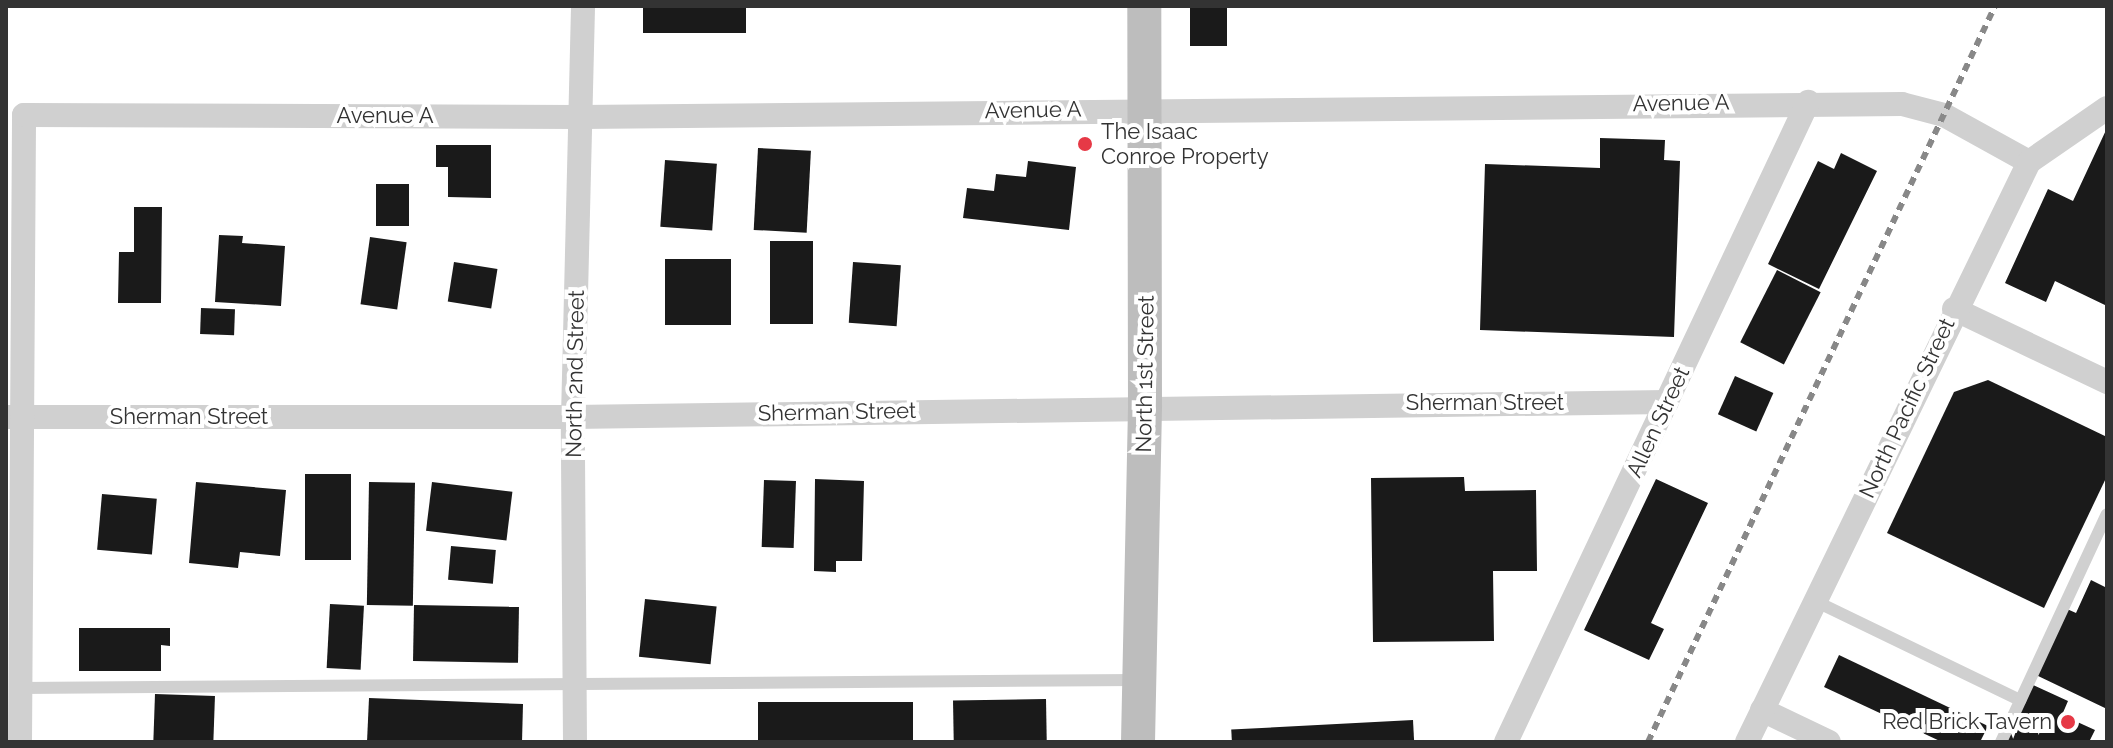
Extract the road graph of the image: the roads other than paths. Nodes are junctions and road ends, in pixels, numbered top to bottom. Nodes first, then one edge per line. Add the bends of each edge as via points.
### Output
1 (583, 6) edge
2 (1144, 6) edge
3 (1808, 102) junction
4 (2107, 108) edge
5 (1147, 109) junction
6 (581, 117) junction
7 (2029, 162) junction
8 (1954, 309) junction
9 (2107, 382) edge
10 (1667, 402) junction
11 (1145, 405) junction
12 (14, 417) edge
13 (573, 417) junction
14 (2107, 514) edge
15 (1815, 601) junction
16 (1140, 680) junction
17 (575, 682) junction
18 (20, 688) junction
19 (2020, 700) junction
20 (1762, 710) junction
21 (20, 742) edge
22 (575, 742) edge
23 (1138, 742) edge
24 (1506, 742) edge
25 (1747, 742) edge
26 (1829, 742) edge
27 (2001, 742) edge

1 - 6 street, North 2nd Street
2 - 5 street, North 1st Street
3 - 5 street, Avenue A
3 - 7 street, Avenue A via 1902,104 1944,115
3 - 10 street, Allen Street
4 - 7 street, North Pacific Street
5 - 6 street, Avenue A
5 - 11 street, North 1st Street
6 - 12 street, Avenue A via 24,115
6 - 13 street, North 2nd Street
7 - 8 street, North Pacific Street
8 - 9 street
8 - 15 street, North Pacific Street
10 - 11 street, Sherman Street
10 - 24 street, Allen Street
11 - 13 street, Sherman Street
11 - 16 street, North 1st Street
12 - 13 street, Sherman Street
12 - 18 street
13 - 17 street, North 2nd Street
14 - 19 lane
15 - 19 lane
15 - 20 street, North Pacific Street
16 - 17 lane
16 - 23 street, North 1st Street
17 - 18 lane
17 - 22 street, North 2nd Street
18 - 21 street
19 - 27 lane
20 - 25 street, North Pacific Street
20 - 26 street

